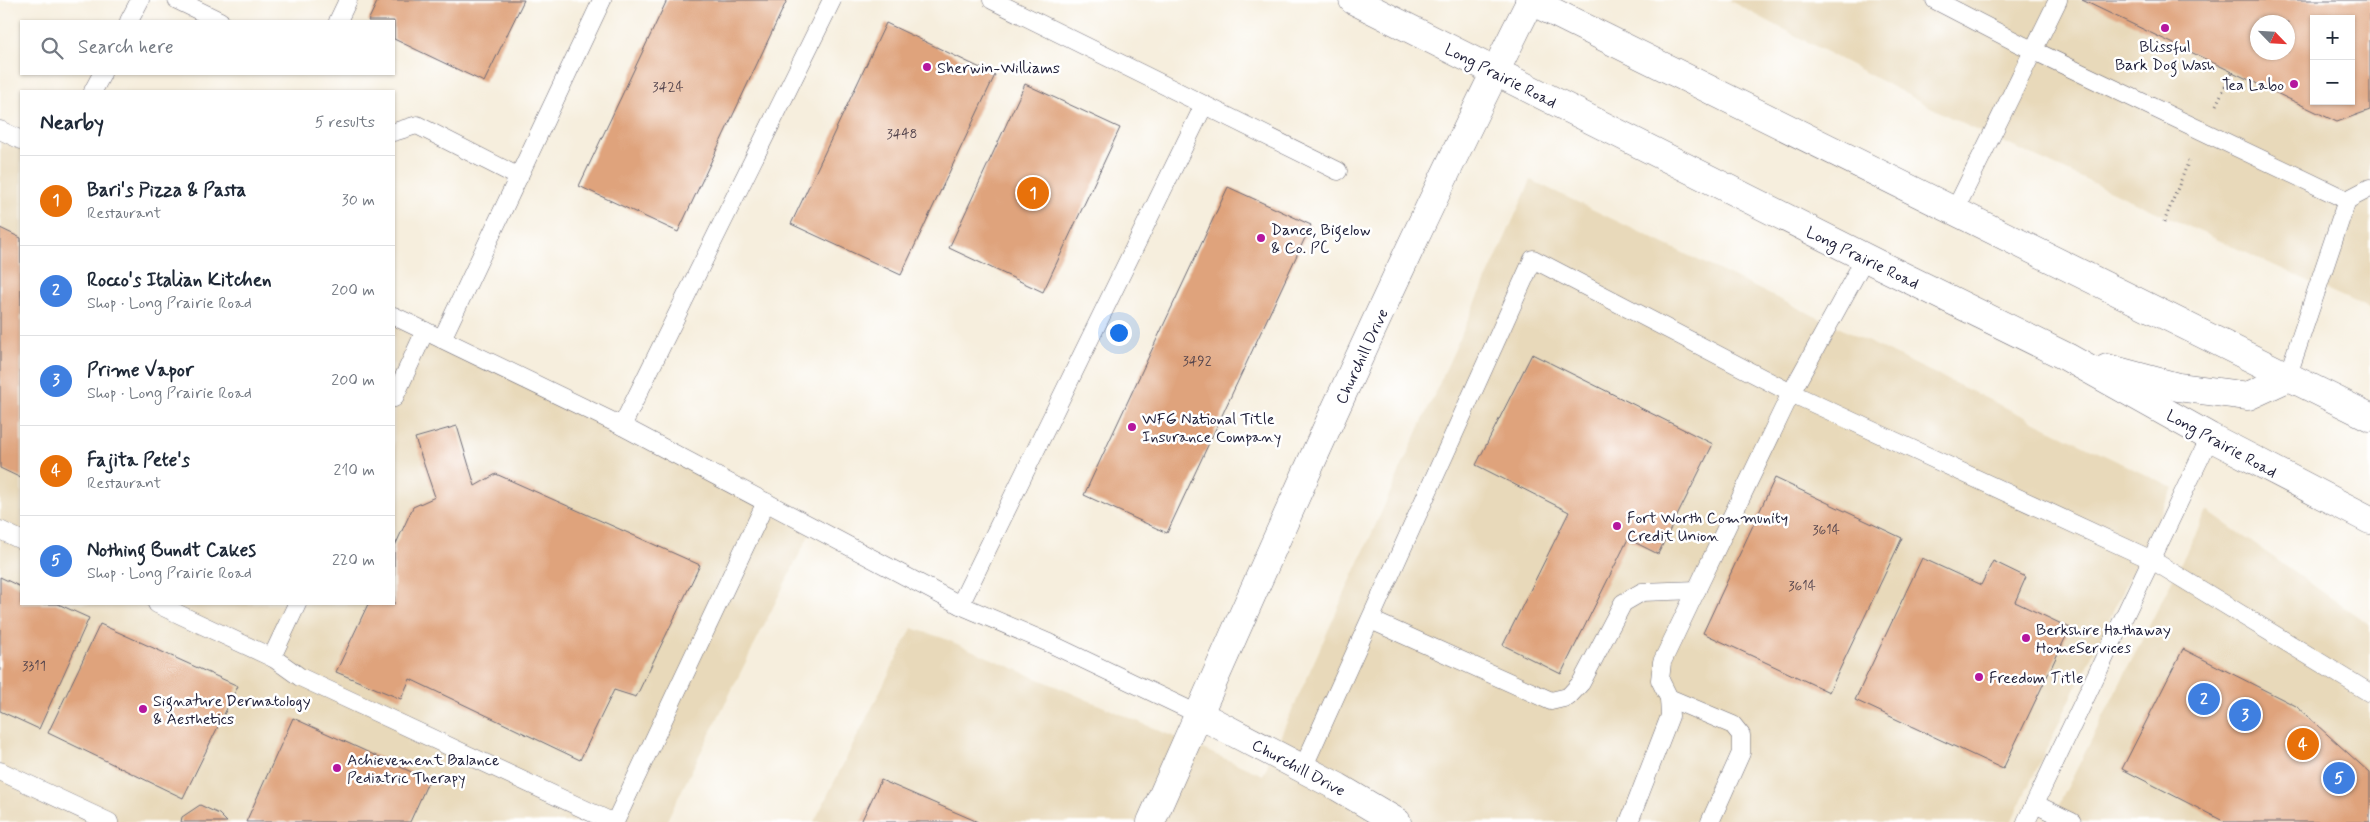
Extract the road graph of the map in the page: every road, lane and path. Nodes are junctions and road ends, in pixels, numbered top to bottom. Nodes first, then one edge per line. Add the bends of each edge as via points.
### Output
1 (140, 0) edge
2 (177, 0) edge
3 (348, 0) edge
4 (602, 0) edge
5 (832, 0) edge
6 (992, 0) edge
7 (1353, 0) edge
8 (1530, 0) edge
9 (1935, 0) edge
10 (2058, 0) edge
11 (130, 20) edge
12 (218, 20) edge
13 (338, 20) edge
14 (2032, 50) junction
15 (1494, 72) junction
16 (101, 75) edge
17 (94, 90) edge
18 (1204, 105) junction
19 (0, 130) edge
20 (395, 132) edge
21 (20, 140) edge
22 (1338, 171) dead end
23 (519, 177) junction
24 (2370, 188) edge
25 (2347, 200) junction
26 (1954, 212) junction
27 (1865, 258) junction
28 (395, 316) edge
29 (425, 331) junction
30 (442, 339) junction
31 (2067, 357) junction
32 (2287, 378) junction
33 (1791, 393) junction
34 (395, 396) edge
35 (2370, 417) edge
36 (622, 426) junction
37 (2210, 438) junction
38 (766, 502) junction
39 (2370, 520) edge
40 (0, 530) edge
41 (20, 540) edge
42 (2152, 560) junction
43 (1696, 590) junction
44 (159, 605) edge
45 (297, 605) edge
46 (960, 605) junction
47 (1371, 620) junction
48 (273, 658) junction
49 (2370, 693) edge
50 (1669, 698) junction
51 (1200, 715) junction
52 (1303, 768) junction
53 (0, 771) edge
54 (2035, 804) junction
55 (109, 822) edge
56 (613, 822) edge
57 (1151, 822) edge
58 (1397, 822) edge
59 (1629, 822) edge
60 (1710, 822) edge
61 (2026, 822) edge
62 (2072, 822) edge

1 - 11 lane
2 - 12 lane
3 - 13 lane
4 - 23 lane
5 - 36 lane
6 - 18 lane
7 - 15 main road, Long Prairie Road
8 - 15 main road, Churchill Drive
8 - 26 main road
9 - 14 lane
10 - 14 lane
14 - 25 lane
14 - 26 lane
15 - 27 main road, Long Prairie Road
15 - 51 main road, Churchill Drive
16 - 17 lane
18 - 22 lane
18 - 46 lane
19 - 21 lane
20 - 23 lane via 417,125
23 - 30 lane
24 - 25 lane
25 - 32 lane
26 - 32 main road
27 - 31 main road, Long Prairie Road
27 - 33 lane
28 - 29 lane
29 - 30 lane
29 - 34 lane
30 - 36 lane
31 - 32 main road via 2178,387 2248,396
31 - 37 main road, Long Prairie Road
32 - 35 main road
33 - 42 lane
33 - 43 lane
33 - 47 lane via 1533,259
36 - 38 lane
37 - 39 main road, Long Prairie Road
37 - 42 lane
38 - 46 lane
38 - 56 lane
40 - 41 lane
42 - 49 lane
42 - 54 lane
43 - 47 lane via 1642,592 1623,603 1581,683 1568,697 1551,700
43 - 50 lane via 1662,662 1660,680
44 - 48 lane
45 - 48 lane
46 - 51 lane via 1049,643
47 - 52 lane
48 - 56 lane via 300,677
50 - 59 lane via 1670,716
50 - 60 lane via 1733,725 1741,735 1741,753
51 - 52 main road, Churchill Drive
51 - 57 main road, Churchill Drive
52 - 58 main road, Churchill Drive
53 - 55 lane
54 - 61 lane
54 - 62 lane

